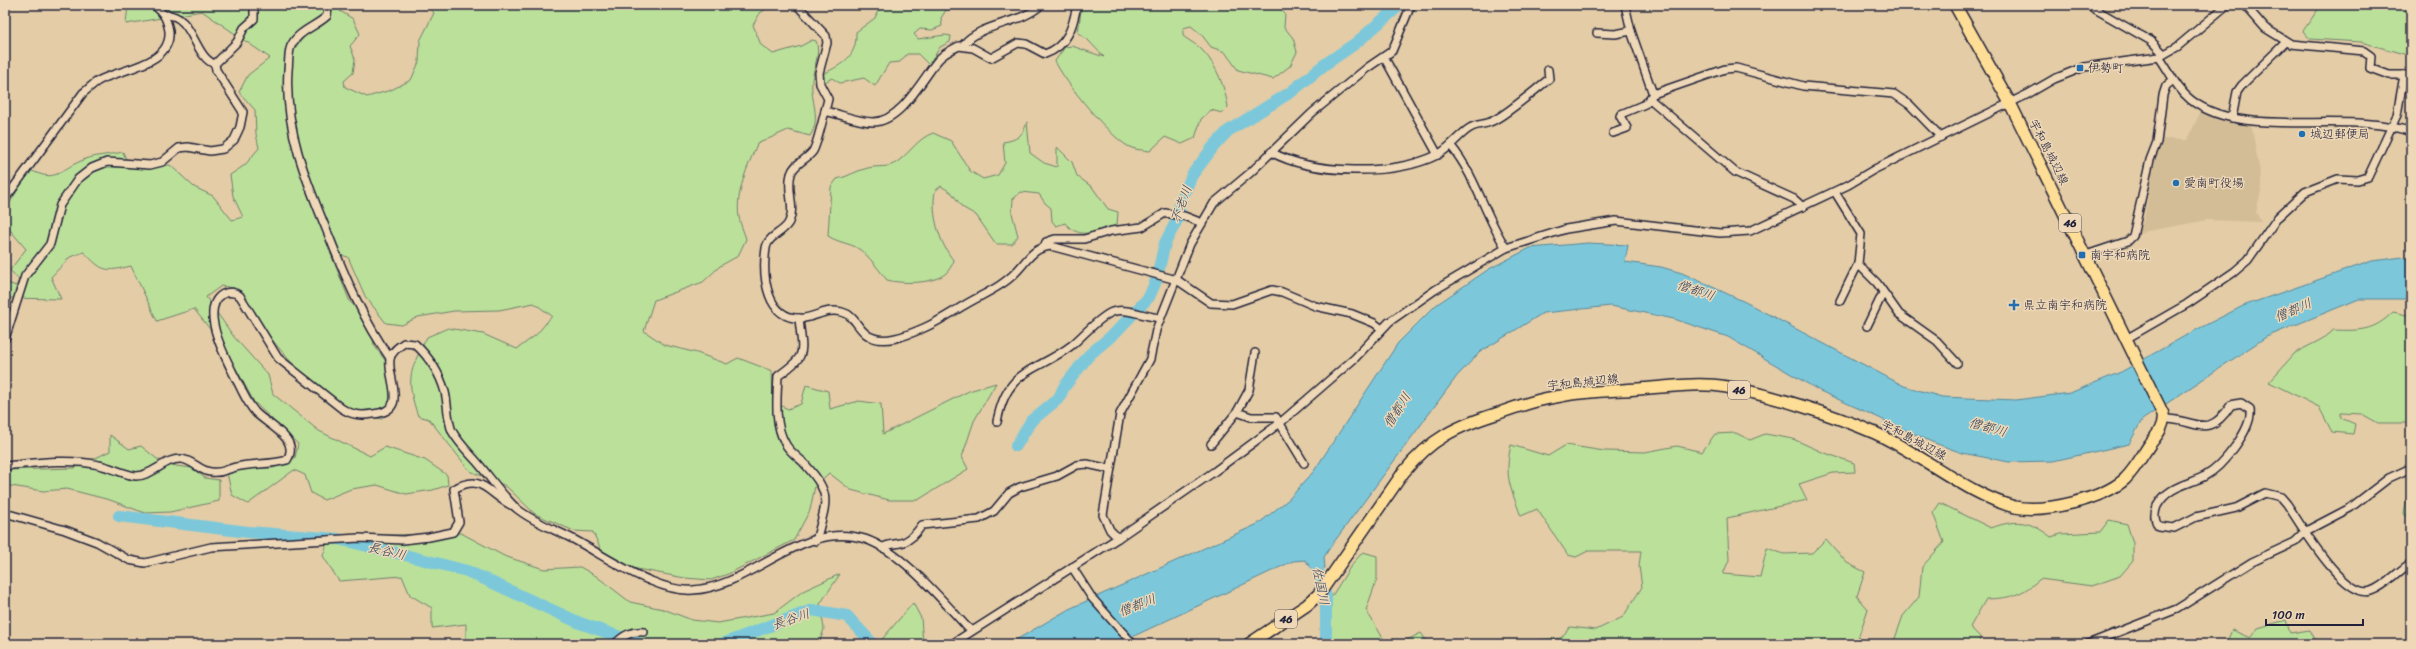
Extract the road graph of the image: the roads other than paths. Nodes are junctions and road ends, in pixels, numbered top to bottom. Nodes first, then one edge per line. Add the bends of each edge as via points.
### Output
1 (154, 5) edge
2 (254, 5) edge
3 (328, 5) edge
4 (797, 5) edge
5 (1041, 5) edge
6 (1077, 5) edge
7 (1411, 5) edge
8 (1626, 5) edge
9 (1955, 5) edge
10 (2088, 5) edge
11 (2227, 5) edge
12 (2245, 5) edge
13 (2219, 8) edge
14 (164, 15) junction
15 (1631, 31) junction
16 (1597, 32) dead end
17 (2286, 42) junction
18 (963, 45) junction
19 (2162, 56) junction
20 (1384, 57) junction
21 (215, 64) junction
22 (1548, 70) dead end
23 (2408, 75) edge
24 (2172, 81) junction
25 (1651, 97) junction
26 (2010, 103) junction
27 (825, 111) junction
28 (2232, 118) junction
29 (2393, 127) junction
30 (2411, 132) edge
31 (1613, 133) dead end
32 (1941, 137) junction
33 (1451, 146) junction
34 (1271, 152) junction
35 (1438, 155) junction
36 (8, 189) edge
37 (1835, 192) junction
38 (5, 199) edge
39 (1803, 207) junction
40 (1202, 223) junction
41 (1044, 247) junction
42 (1506, 248) junction
43 (2086, 255) junction
44 (1858, 264) junction
45 (1177, 280) junction
46 (1883, 293) junction
47 (1840, 301) dead end
48 (799, 318) junction
49 (1160, 318) junction
50 (1867, 326) dead end
51 (1382, 330) junction
52 (5, 339) edge
53 (2128, 341) junction
54 (1255, 353) dead end
55 (390, 358) junction
56 (1957, 363) dead end
57 (1237, 412) junction
58 (2163, 416) junction
59 (997, 422) dead end
60 (1281, 422) junction
61 (1212, 444) dead end
62 (1304, 464) dead end
63 (5, 466) edge
64 (2411, 468) edge
65 (1110, 469) junction
66 (516, 507) junction
67 (5, 513) edge
68 (2306, 531) junction
69 (1118, 538) junction
70 (816, 541) junction
71 (882, 548) junction
72 (2411, 562) edge
73 (1072, 567) junction
74 (972, 630) junction
75 (644, 632) dead end
76 (1131, 642) edge
77 (616, 644) edge
78 (952, 644) edge
79 (1249, 644) edge
80 (2088, 644) edge

1 - 14 street
2 - 21 street via 254,19 244,28 237,42
3 - 55 street via 327,16 295,38 290,48 288,89 293,136 306,180 341,266 374,336
4 - 27 street via 826,36 827,43 819,73 820,84 828,99
5 - 18 street via 984,31
6 - 18 street via 1074,23 1067,38 1052,52 1046,54 1018,43 991,58
7 - 20 street via 1392,51
8 - 15 street
9 - 26 main road, 宇和島城辺線 / 46
10 - 19 street via 2151,41
11 - 13 street
12 - 17 street via 2265,28
13 - 19 street
14 - 21 street via 173,14 180,19 202,51
14 - 36 street via 169,35 166,46 155,58 136,68 98,81 84,93
15 - 16 street via 1615,34
15 - 25 street
17 - 23 street via 2364,51 2371,56 2370,68 2389,75
17 - 28 street via 2237,92
18 - 27 street via 938,60 918,89 886,119 872,122
19 - 24 street
19 - 26 street via 2084,67 2054,79
20 - 34 street via 1312,113
20 - 35 street
21 - 52 street via 216,70 243,112 234,140 223,149 210,151 179,148 162,162 150,165 106,162 92,168 78,179 60,205 50,244 25,276
22 - 33 street via 1549,79 1496,119 1468,128
23 - 29 street
24 - 28 street via 2192,101 2207,110
24 - 43 street via 2166,86 2163,95 2157,142 2150,160 2133,236 2128,241
25 - 31 street via 1645,104 1621,114 1627,128
25 - 32 street via 1725,69 1736,68 1803,86 1894,94 1910,105
25 - 39 street via 1735,172 1794,199
26 - 32 street
26 - 43 main road, 宇和島城辺線 / 46
27 - 48 street via 814,150 791,172 789,222 769,240 766,247 765,289 778,309 786,316
28 - 29 street
29 - 30 street
29 - 53 street via 2368,177 2358,180 2338,179 2305,192 2278,217 2248,260 2234,272
32 - 37 street
33 - 35 street
33 - 42 street via 1473,180 1493,228
34 - 35 street via 1314,167 1346,170 1393,168 1416,164
34 - 40 street via 1214,202
36 - 38 street
37 - 39 street
37 - 44 street via 1861,234
39 - 42 street via 1750,231 1737,234 1616,221 1566,229
40 - 41 street via 1184,216 1165,213 1142,227 1111,231 1084,239 1055,239 1046,242
40 - 45 street via 1190,244
41 - 45 street via 1063,249
41 - 48 street via 1030,254 1007,281 927,327 907,335 891,339 872,337 866,334 852,316 843,312 823,311 807,318
42 - 51 street via 1435,290 1401,313
43 - 53 main road, 宇和島城辺線 / 46
44 - 46 street
44 - 47 street
45 - 49 street
45 - 51 street via 1216,304 1232,304 1272,290 1315,306 1352,314 1374,323
46 - 50 street
46 - 56 street via 1899,314 1937,341
48 - 70 street via 802,353 800,358 778,376 777,404 785,444 815,475 826,494
49 - 59 street via 1120,311 1105,316 1065,350 1022,374 1002,401
49 - 65 street via 1150,359 1120,414
51 - 60 street via 1355,358
53 - 58 main road, 宇和島城辺線 / 46
54 - 57 street via 1252,381
55 - 63 street via 395,390 394,401 389,410 380,414 352,414 278,358 240,296 236,293 226,293 216,300 212,313 217,337 250,406 291,445 291,453 287,460 235,467 223,473 206,471 189,460 179,459 150,474 136,476 84,463 45,462
55 - 66 street via 395,349 404,343 415,344 424,352 445,391 451,429
57 - 60 street via 1251,417 1276,418
57 - 61 street
58 - 68 street via 2202,427 2220,420 2231,405 2240,403 2250,409 2251,416 2247,428 2225,458 2206,475 2167,492 2155,510 2154,520 2158,526 2174,528 2196,517 2236,508 2264,493 2281,497
58 - 79 main road, 宇和島城辺線 / 46 via 2162,426 2134,468 2110,490 2050,507 2033,509 2003,503 1981,493 1875,434 1807,409 1728,388 1690,385 1559,396 1467,423 1432,442 1418,454 1403,473 1324,588 1307,605
60 - 62 street
60 - 69 street
64 - 68 street via 2389,478 2350,508
65 - 69 street via 1103,515 1110,530
65 - 71 street via 1087,464 1078,465 1057,476 1009,493 994,511 979,519 922,525 904,542
66 - 67 street via 499,499 482,484 472,482 454,492 459,522 452,532 403,540 359,538 211,547 145,563 129,560 97,542 65,530
66 - 70 street via 532,520 574,539 614,564 652,582 684,590 705,588 732,580 789,550
68 - 72 street via 2321,555 2356,590 2364,592 2378,588
68 - 80 street via 2295,542 2252,562 2177,609
69 - 73 street
70 - 71 street via 855,537
71 - 74 street via 930,587
73 - 74 street
73 - 76 street via 1092,598
74 - 78 street
75 - 77 street via 627,634

